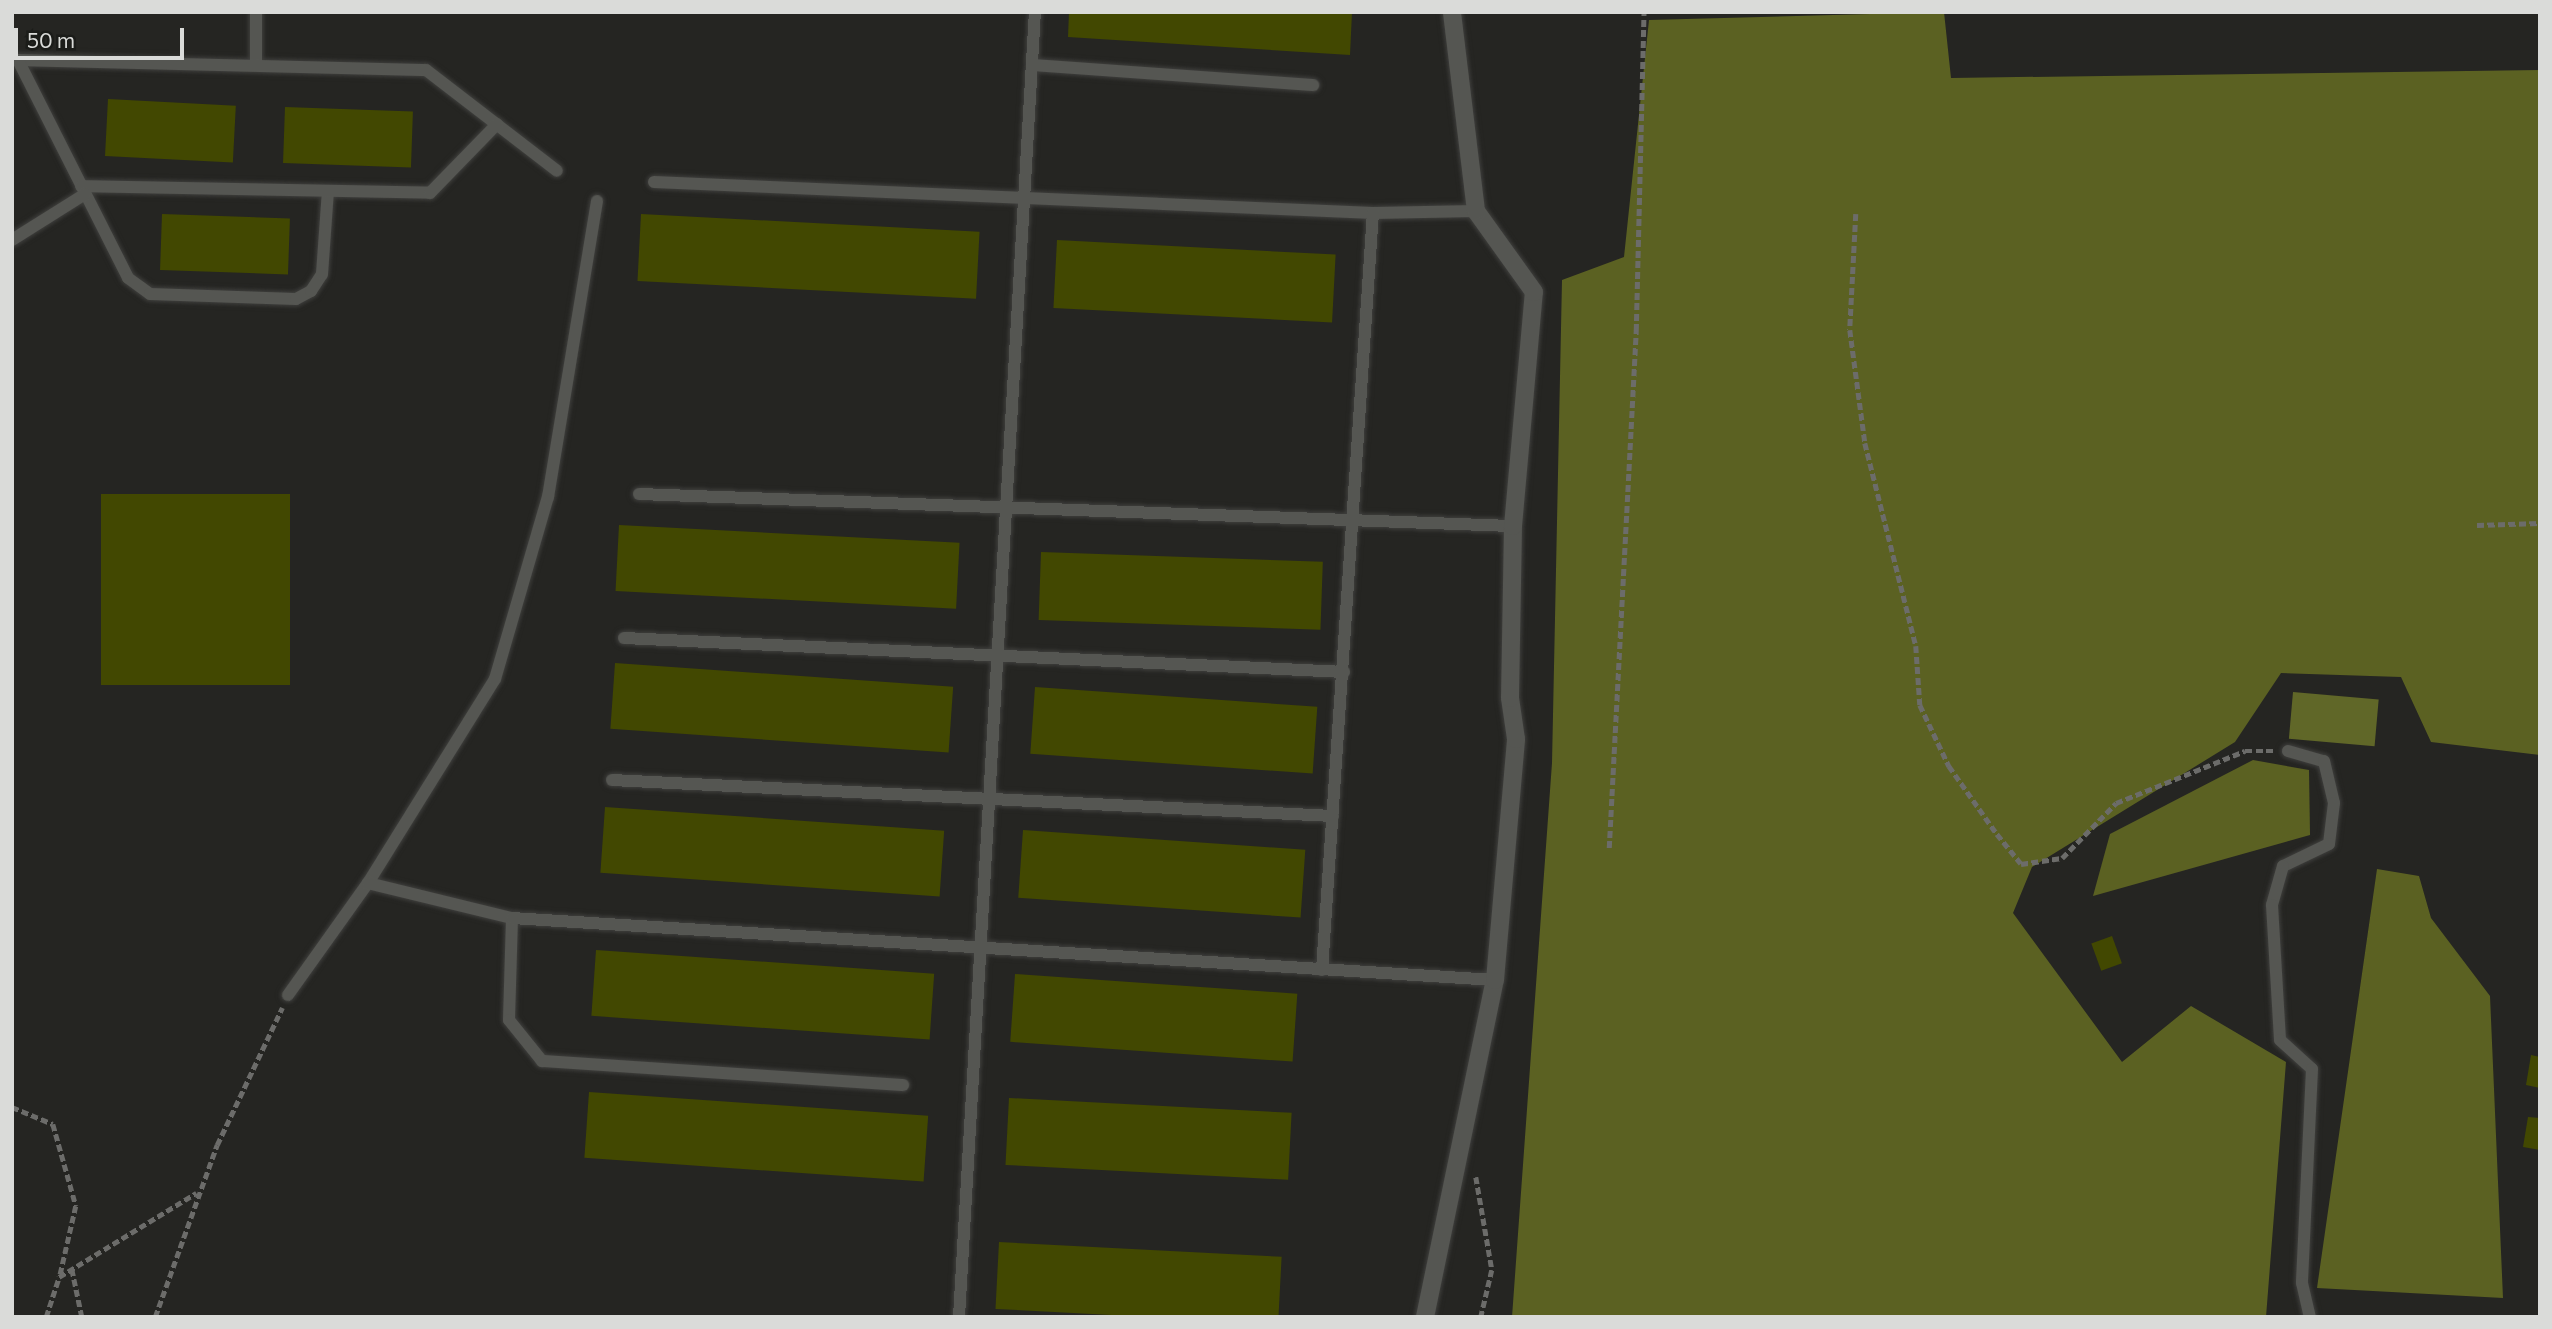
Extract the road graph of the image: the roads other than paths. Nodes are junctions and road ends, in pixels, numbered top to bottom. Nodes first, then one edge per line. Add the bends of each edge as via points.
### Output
1 (256, 12) edge
2 (1035, 12) edge
3 (1452, 12) edge
4 (15, 60) edge
5 (256, 65) junction
6 (1032, 65) junction
7 (1314, 85) dead end
8 (497, 124) junction
9 (557, 171) dead end
10 (654, 182) dead end
11 (83, 190) junction
12 (328, 191) junction
13 (1022, 200) junction
14 (597, 201) dead end
15 (1476, 211) junction
16 (1373, 213) junction
17 (14, 235) edge
18 (639, 494) dead end
19 (1005, 511) junction
20 (1356, 525) junction
21 (1513, 526) junction
22 (624, 638) dead end
23 (996, 660) junction
24 (1344, 672) junction
25 (2288, 751) road end
26 (612, 780) dead end
27 (988, 800) junction
28 (1333, 816) junction
29 (368, 883) junction
30 (512, 918) junction
31 (978, 949) junction
32 (1322, 970) junction
33 (1495, 980) junction
34 (288, 995) road end
35 (903, 1085) dead end
36 (959, 1317) edge
37 (1425, 1317) edge
38 (2310, 1317) edge

1 - 5 lane
2 - 6 lane
3 - 15 street
4 - 5 lane
4 - 11 lane
5 - 8 lane via 426,70
6 - 7 lane
6 - 13 lane
8 - 9 lane
8 - 12 lane via 430,193
10 - 13 lane
11 - 12 lane
11 - 12 lane via 128,278 150,294 296,299 312,291 322,274
11 - 17 lane
13 - 16 lane
13 - 19 lane
14 - 29 lane via 548,498 495,679
15 - 16 lane
15 - 21 street via 1535,292
16 - 20 lane
18 - 19 lane
19 - 20 lane
19 - 23 lane
20 - 21 lane
20 - 24 lane
21 - 33 street via 1510,698 1516,739
22 - 23 lane
23 - 24 lane
23 - 27 lane
24 - 28 lane
25 - 38 lane via 2324,761 2334,803 2329,844 2283,866 2272,905 2280,1040 2312,1069 2302,1283
26 - 27 lane
27 - 28 lane
27 - 31 lane
28 - 32 lane
29 - 30 lane
29 - 34 lane
30 - 31 lane
30 - 35 lane via 509,1020 542,1060
31 - 32 lane
31 - 36 lane
32 - 33 lane
33 - 37 street

